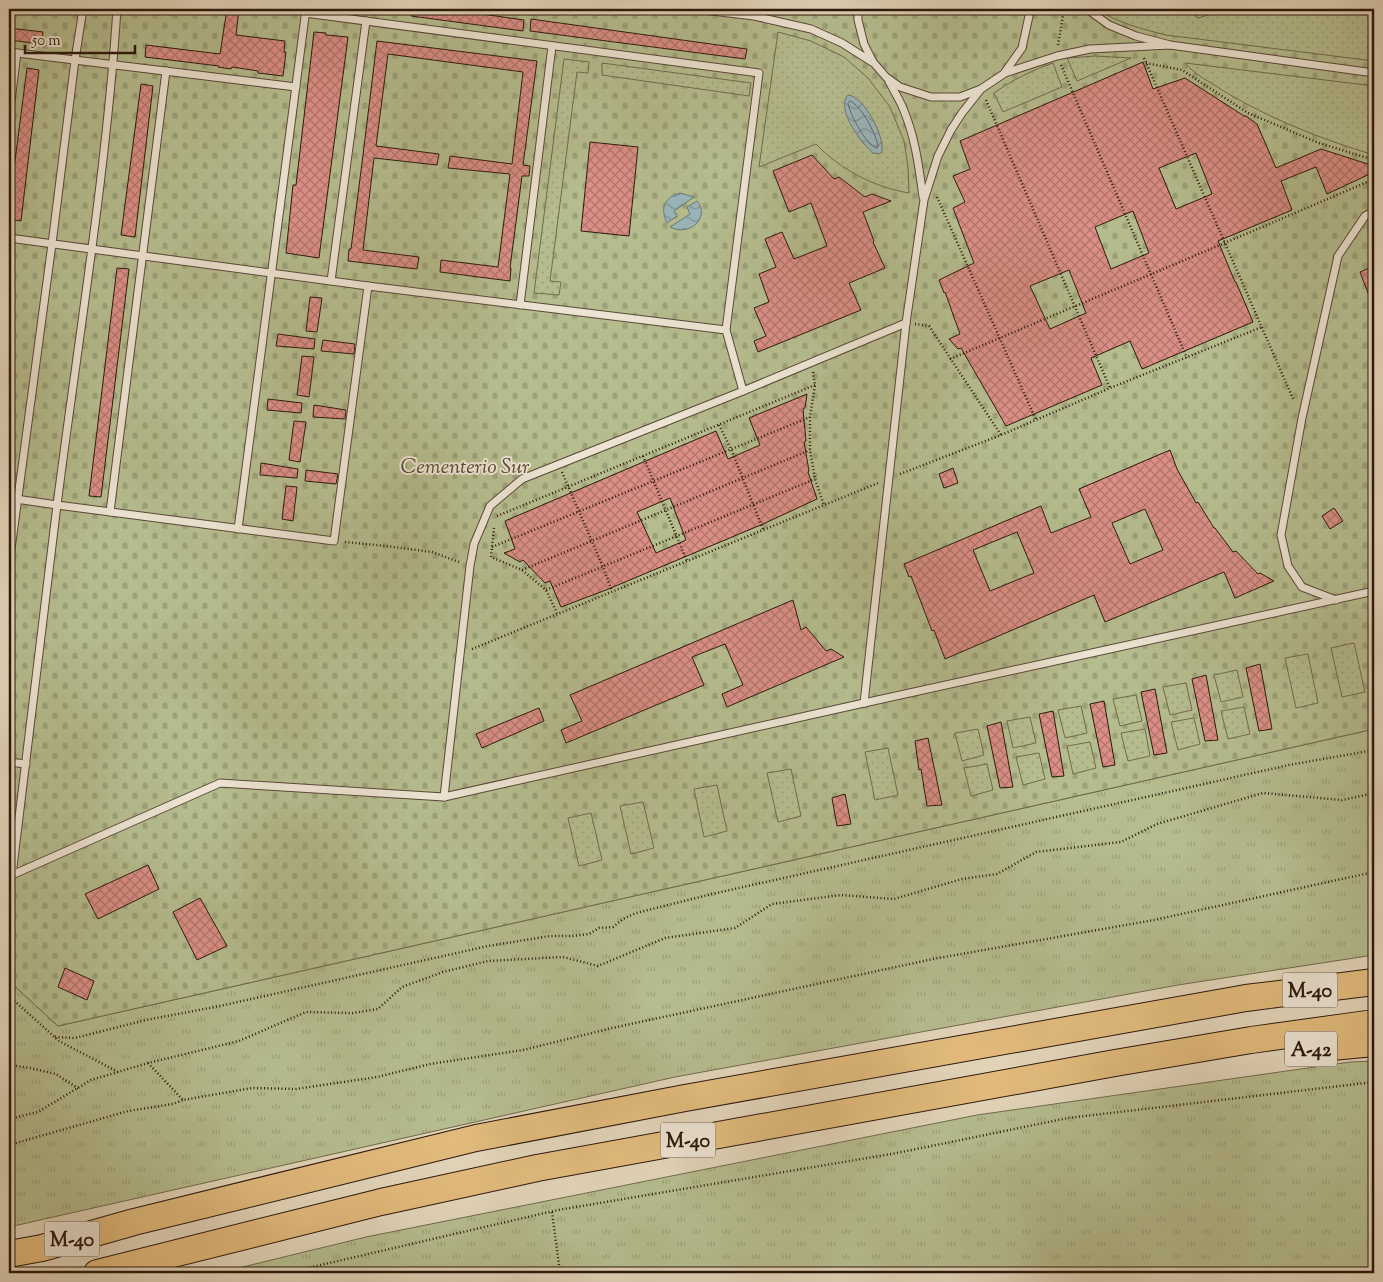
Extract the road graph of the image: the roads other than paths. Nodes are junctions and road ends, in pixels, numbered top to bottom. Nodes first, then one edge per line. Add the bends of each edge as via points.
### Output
1 (83, 9) edge
2 (118, 9) edge
3 (695, 9) edge
4 (858, 9) edge
5 (1028, 9) edge
6 (1087, 9) edge
7 (306, 11) edge
8 (366, 21) junction
9 (1170, 45) junction
10 (552, 46) junction
11 (9, 52) edge
12 (17, 53) junction
13 (75, 60) junction
14 (873, 62) junction
15 (114, 65) junction
16 (166, 71) junction
17 (1005, 73) junction
18 (1374, 74) edge
19 (886, 77) junction
20 (296, 87) junction
21 (981, 90) junction
22 (9, 116) edge
23 (924, 200) junction
24 (1374, 211) edge
25 (9, 238) edge
26 (52, 244) junction
27 (92, 248) junction
28 (142, 255) junction
29 (272, 273) junction
30 (331, 282) junction
31 (368, 286) junction
32 (520, 305) junction
33 (906, 324) junction
34 (726, 330) junction
35 (743, 391) junction
36 (9, 498) edge
37 (18, 499) junction
38 (57, 505) junction
39 (110, 512) junction
40 (238, 529) junction
41 (11, 535) edge
42 (9, 564) edge
43 (1374, 591) edge
44 (1336, 600) junction
45 (864, 703) junction
46 (9, 762) edge
47 (26, 764) junction
48 (444, 797) junction
49 (11, 875) edge
50 (1374, 982) edge
51 (1374, 1024) edge
52 (1251, 1040) junction
53 (1374, 1043) edge
54 (134, 1222) junction
55 (9, 1240) edge
56 (9, 1254) edge
57 (121, 1269) edge
58 (97, 1273) edge

1 - 13 lane
2 - 15 lane
3 - 14 lane via 754,16 811,29
4 - 14 lane via 864,44
5 - 17 lane via 1022,48
6 - 9 lane via 1109,25
7 - 8 lane
7 - 20 lane
8 - 10 lane
8 - 30 lane
9 - 17 lane via 1090,48
9 - 18 lane
10 - 32 lane
10 - 34 lane via 759,74
11 - 12 lane
12 - 13 lane
12 - 22 lane
13 - 15 lane
13 - 26 lane
14 - 19 lane
15 - 16 lane
15 - 27 lane
16 - 20 lane
16 - 28 lane
17 - 21 lane
19 - 21 lane via 900,87 931,98 960,97
19 - 23 lane via 909,126
20 - 29 lane
21 - 23 lane via 951,130 938,156
23 - 33 lane
24 - 44 lane via 1365,216 1338,256 1302,418 1281,535 1288,566 1302,587
25 - 26 lane
26 - 27 lane
26 - 37 lane
27 - 28 lane
27 - 38 lane
28 - 29 lane
28 - 39 lane
29 - 30 lane
29 - 40 lane
30 - 31 lane
31 - 32 lane
31 - 40 lane via 334,541
32 - 34 lane
33 - 35 lane
33 - 45 lane
34 - 35 lane
35 - 48 lane via 522,479 490,506 474,544 470,566
36 - 37 lane
37 - 38 lane
37 - 41 lane
38 - 39 lane
38 - 47 lane
39 - 40 lane
41 - 42 lane
43 - 44 lane
44 - 45 lane
45 - 48 lane
46 - 47 lane
47 - 49 lane
48 - 49 lane via 220,783
50 - 54 highway, M-40 via 1246,998 476,1138
51 - 52 highway, M-40
52 - 53 highway, A-42 via 1276,1052
52 - 57 highway, M-40 via 537,1168 381,1202
54 - 55 highway, M-40
54 - 56 highway, M-40
57 - 58 highway, M-40

